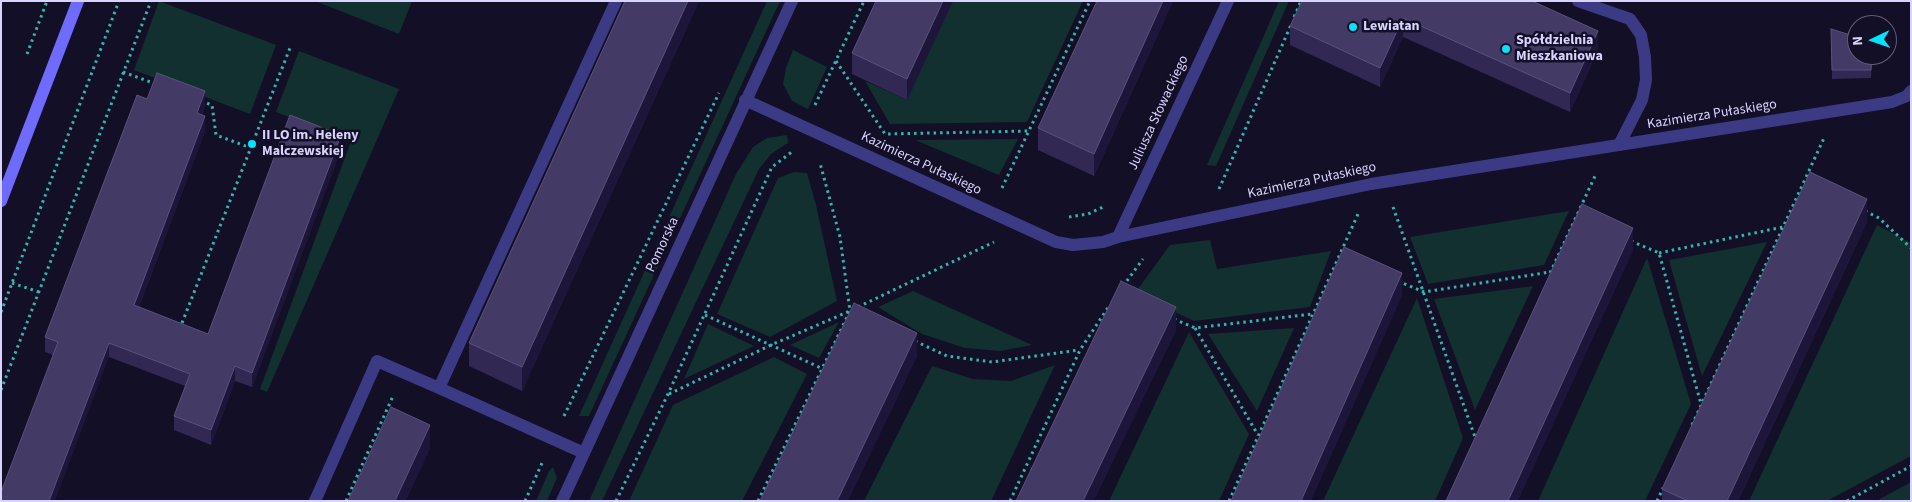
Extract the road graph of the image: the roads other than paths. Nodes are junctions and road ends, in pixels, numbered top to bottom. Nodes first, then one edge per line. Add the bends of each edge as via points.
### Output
1 (78, 1) edge
2 (616, 1) edge
3 (792, 1) edge
4 (1228, 1) edge
5 (1578, 1) edge
6 (1911, 91) edge
7 (746, 100) junction
8 (1614, 146) junction
9 (1, 201) edge
10 (1118, 237) junction
11 (438, 388) junction
12 (584, 453) junction
13 (315, 501) edge
14 (562, 501) edge

1 - 9 street
2 - 11 street
3 - 7 street, Pomorska
4 - 10 street, Juliusza Słowackiego
5 - 8 street via 1630,19 1641,35 1646,80 1642,100
6 - 8 street, Kazimierza Pułaskiego via 1892,102
7 - 10 street, Kazimierza Pułaskiego via 1056,242 1073,245
7 - 12 street, Pomorska
8 - 10 street, Kazimierza Pułaskiego via 1371,184
11 - 12 street
11 - 13 street via 377,362
12 - 14 street, Pomorska

